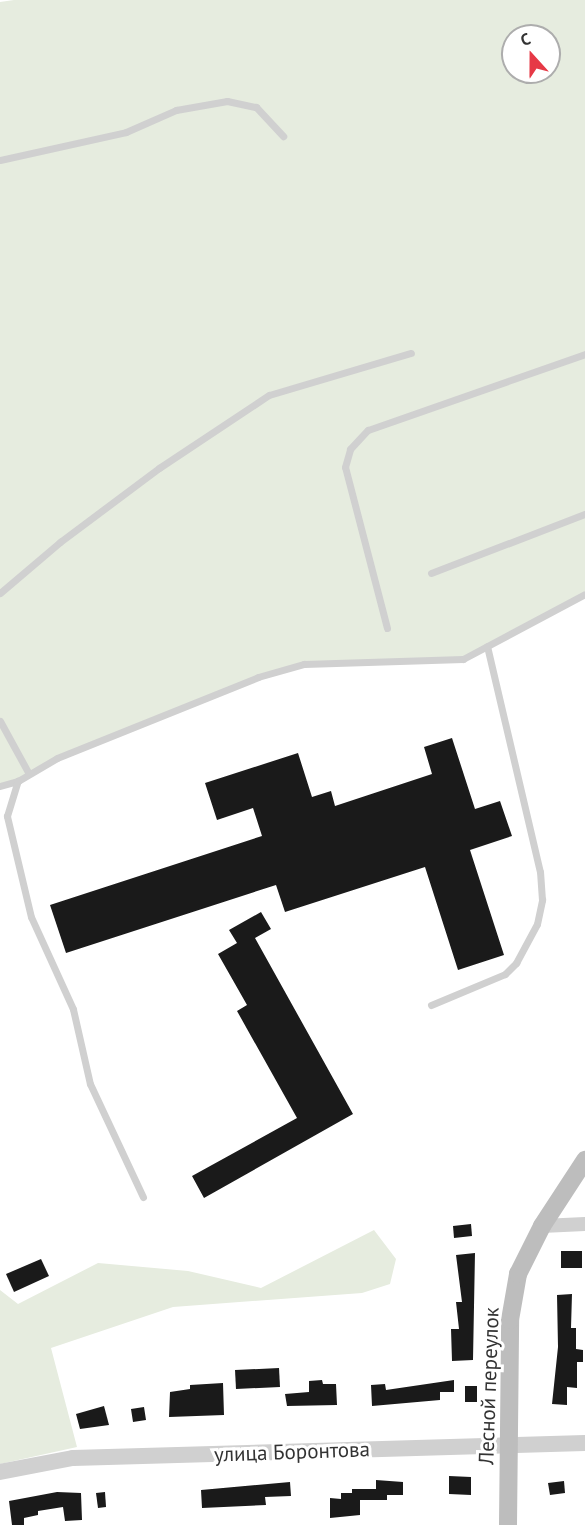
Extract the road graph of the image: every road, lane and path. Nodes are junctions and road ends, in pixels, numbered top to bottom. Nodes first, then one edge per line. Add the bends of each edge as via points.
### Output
1 (284, 136) dead end
2 (0, 160) edge
3 (411, 353) dead end
4 (585, 354) edge
5 (585, 513) edge
6 (431, 573) dead end
7 (0, 593) edge
8 (585, 594) edge
9 (387, 628) dead end
10 (487, 646) junction
11 (0, 721) edge
12 (29, 774) junction
13 (18, 781) junction
14 (0, 786) edge
15 (431, 1005) dead end
16 (585, 1160) edge
17 (143, 1197) dead end
18 (585, 1224) edge
19 (542, 1226) junction
20 (585, 1443) edge
21 (509, 1446) junction
22 (0, 1472) edge
23 (508, 1525) edge

1 - 2 lane via 256,107 227,101 176,110 126,132
3 - 7 lane via 269,396 159,468 60,542
4 - 9 lane via 368,430 350,449 345,467
5 - 6 lane
8 - 10 lane
10 - 12 lane via 463,659 295,666 78,749
10 - 15 lane via 540,872 543,900 537,924 516,963 505,974
11 - 12 lane
12 - 13 lane
13 - 14 lane
13 - 17 lane via 7,816 31,917 73,1009 90,1084
16 - 19 main road, Лесной переулок
18 - 19 street
19 - 21 main road, Лесной переулок via 518,1274 510,1320
20 - 21 street, улица Боронтова
21 - 22 street, улица Боронтова via 73,1458
21 - 23 main road, Лесной переулок

